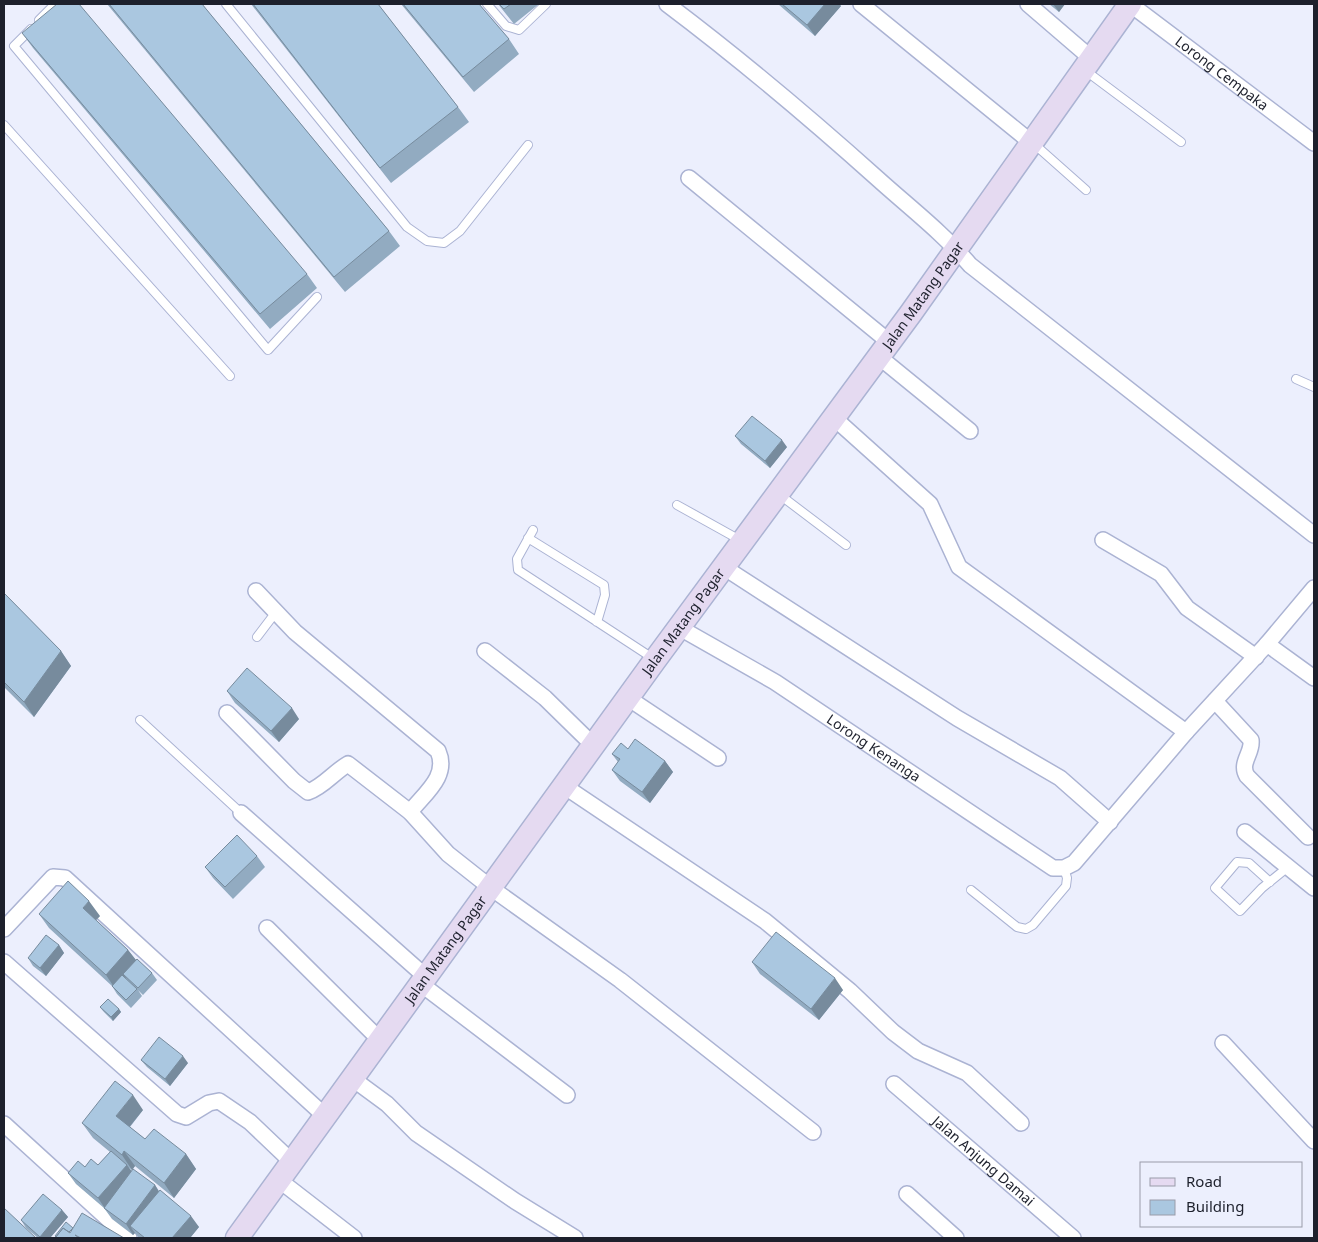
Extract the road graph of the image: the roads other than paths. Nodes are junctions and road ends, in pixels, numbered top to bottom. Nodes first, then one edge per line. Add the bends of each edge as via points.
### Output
1 (55, 4) edge
2 (226, 4) edge
3 (487, 4) edge
4 (546, 4) edge
5 (667, 4) edge
6 (861, 4) edge
7 (1028, 4) edge
8 (1130, 4) edge
9 (1088, 64) junction
10 (4, 125) edge
11 (1032, 142) junction
12 (1181, 142) dead end
13 (1314, 143) edge
14 (528, 145) dead end
15 (689, 178) dead end
16 (1086, 190) dead end
17 (956, 248) junction
18 (317, 297) dead end
19 (883, 349) junction
20 (230, 376) dead end
21 (1296, 378) dead end
22 (1314, 387) edge
23 (833, 417) junction
24 (970, 431) dead end
25 (779, 494) junction
26 (676, 505) dead end
27 (533, 530) dead end
28 (1314, 535) edge
29 (528, 538) junction
30 (1104, 540) dead end
31 (743, 542) junction
32 (846, 545) dead end
33 (725, 568) junction
34 (1314, 588) edge
35 (256, 591) dead end
36 (276, 612) junction
37 (597, 622) junction
38 (680, 628) junction
39 (257, 637) dead end
40 (1268, 644) junction
41 (485, 651) dead end
42 (1256, 657) junction
43 (655, 660) junction
44 (1314, 678) edge
45 (628, 698) junction
46 (1215, 701) junction
47 (227, 713) dead end
48 (140, 720) dead end
49 (1186, 732) junction
50 (593, 745) junction
51 (718, 758) dead end
52 (564, 786) junction
53 (410, 812) junction
54 (241, 813) joint
55 (1110, 822) junction
56 (1245, 832) dead end
57 (1308, 836) dead end
58 (1288, 867) junction
59 (1064, 868) junction
60 (1270, 882) junction
61 (491, 888) junction
62 (1314, 888) edge
63 (972, 890) dead end
64 (267, 928) dead end
65 (4, 929) edge
66 (4, 962) edge
67 (423, 981) junction
68 (380, 1040) junction
69 (1224, 1042) dead end
70 (353, 1079) junction
71 (894, 1084) dead end
72 (567, 1095) dead end
73 (326, 1116) junction
74 (4, 1124) edge
75 (1021, 1124) dead end
76 (813, 1132) dead end
77 (1314, 1141) edge
78 (292, 1162) junction
79 (279, 1180) junction
80 (907, 1194) dead end
81 (129, 1238) edge
82 (237, 1238) edge
83 (354, 1238) edge
84 (574, 1238) edge
85 (956, 1238) edge
86 (1072, 1238) edge

1 - 18 lane via 14,46 268,350
2 - 14 lane via 407,227 427,241 444,242 460,231
3 - 4 lane via 506,26 519,30
5 - 17 street via 731,52
6 - 11 street
7 - 9 street
8 - 9 main road, Jalan Matang Pagar
8 - 13 street, Lorong Cempaka
9 - 11 main road, Jalan Matang Pagar
9 - 12 lane
10 - 20 lane
11 - 16 lane
11 - 17 main road, Jalan Matang Pagar
15 - 19 street
17 - 19 main road, Jalan Matang Pagar
17 - 28 street via 970,265
19 - 23 main road, Jalan Matang Pagar
19 - 24 street
21 - 22 lane
23 - 25 main road, Jalan Matang Pagar
23 - 49 street via 930,504 959,567
25 - 31 main road, Jalan Matang Pagar
25 - 32 lane
26 - 31 lane
27 - 29 lane
29 - 37 lane via 604,585 605,595
29 - 37 lane via 517,559 518,570
30 - 42 street via 1161,574 1186,608
31 - 33 main road, Jalan Matang Pagar
33 - 38 main road, Jalan Matang Pagar
33 - 55 street via 957,718 1060,778
34 - 40 street
35 - 36 street
36 - 39 lane
36 - 53 street via 438,751 441,773
37 - 43 lane
38 - 43 main road, Jalan Matang Pagar
38 - 59 street, Lorong Kenanga via 776,682 1053,868
40 - 42 street
40 - 44 street
41 - 50 street via 545,698
42 - 46 street
43 - 45 main road, Jalan Matang Pagar
45 - 50 main road, Jalan Matang Pagar
45 - 51 street
46 - 49 street
46 - 57 street via 1251,740 1252,747 1244,765 1247,776
47 - 53 street via 308,792 348,764
48 - 54 lane
49 - 55 street
50 - 52 main road, Jalan Matang Pagar
52 - 61 main road, Jalan Matang Pagar
52 - 75 street via 765,921 850,991 893,1032 918,1051 967,1073
53 - 61 street via 448,854
54 - 67 street
55 - 59 street via 1074,863
56 - 58 street
58 - 60 lane
58 - 62 street
59 - 63 lane via 1066,886 1034,926 1026,930 1017,927
60 - 60 lane via 1240,912 1215,888 1237,862 1249,864
61 - 67 main road, Jalan Matang Pagar
61 - 76 street via 628,986
64 - 68 street
65 - 73 street via 52,877 65,878
66 - 78 street via 177,1114 186,1117 209,1102 219,1101 250,1122
67 - 68 main road, Jalan Matang Pagar
67 - 72 street
68 - 70 main road, Jalan Matang Pagar
69 - 77 street
70 - 73 main road, Jalan Matang Pagar
70 - 84 street via 387,1104 416,1133
71 - 86 street, Jalan Anjung Damai
73 - 78 main road, Jalan Matang Pagar
74 - 81 street
78 - 79 main road, Jalan Matang Pagar
79 - 82 main road, Jalan Matang Pagar
79 - 83 street
80 - 85 street

